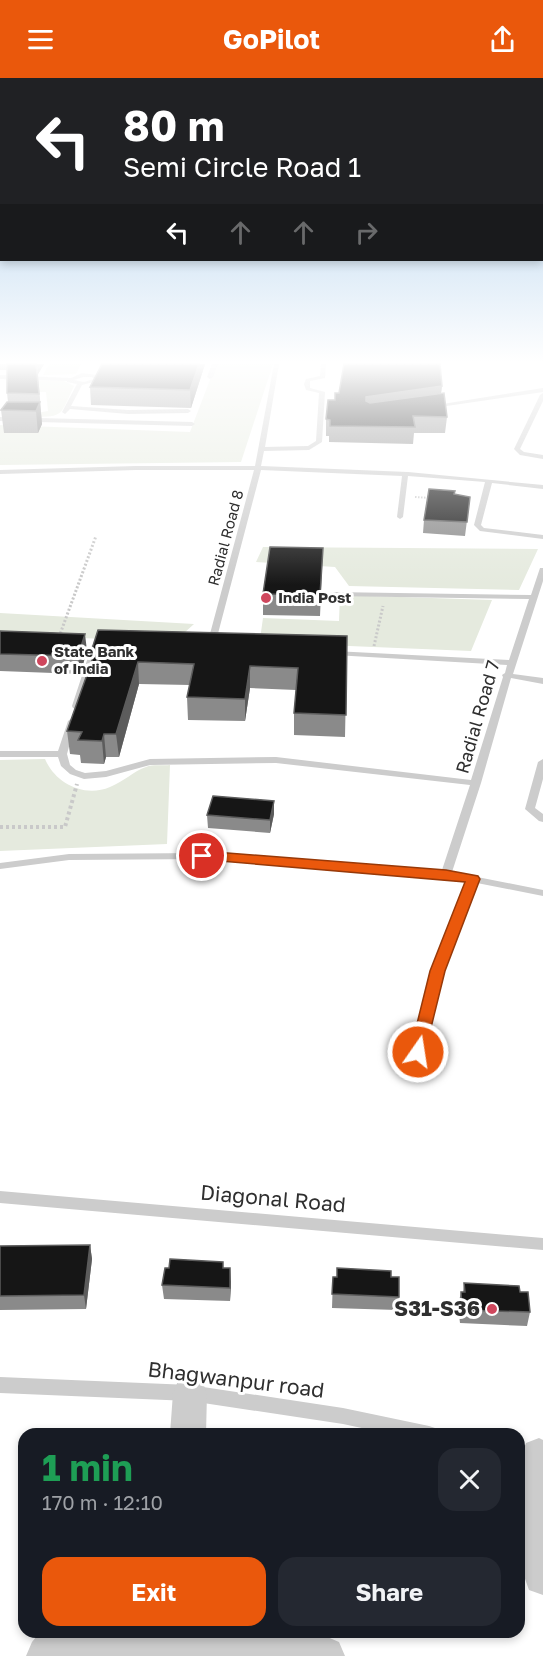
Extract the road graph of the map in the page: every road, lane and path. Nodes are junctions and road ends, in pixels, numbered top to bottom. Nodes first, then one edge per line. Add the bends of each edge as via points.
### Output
1 (263, 438) edge
2 (319, 438) edge
3 (523, 438) edge
4 (261, 449) junction
5 (543, 458) edge
6 (258, 468) junction
7 (0, 472) edge
8 (405, 474) junction
9 (489, 481) junction
10 (543, 488) edge
11 (402, 496) junction
12 (435, 498) edge
13 (400, 517) dead end
14 (96, 536) dead end
15 (543, 537) edge
16 (543, 570) edge
17 (332, 594) dead end
18 (394, 595) junction
19 (533, 597) junction
20 (56, 645) joint
21 (95, 646) junction
22 (107, 647) edge
23 (221, 648) edge
24 (325, 653) edge
25 (372, 656) junction
26 (510, 663) junction
27 (506, 675) junction
28 (543, 681) edge
29 (0, 754) edge
30 (62, 754) junction
31 (543, 762) edge
32 (80, 774) junction
33 (476, 783) junction
34 (543, 819) edge
35 (0, 827) edge
36 (0, 866) edge
37 (446, 874) junction
38 (473, 879) junction
39 (543, 893) edge
40 (418, 1052) dead end
41 (0, 1197) edge
42 (543, 1244) edge
43 (0, 1384) edge
44 (190, 1393) junction
45 (188, 1428) edge
46 (400, 1428) edge
47 (534, 1455) edge
48 (543, 1576) edge
49 (61, 1638) edge
50 (182, 1638) edge
51 (217, 1650) edge
52 (45, 1656) edge
53 (325, 1656) edge

1 - 4 lane, Radial Road 8
2 - 4 lane via 309,448
3 - 5 lane via 517,449 522,454
4 - 6 lane, Radial Road 8
6 - 7 lane
6 - 8 lane
6 - 23 lane, Radial Road 8 via 207,649
8 - 9 lane
8 - 11 lane
9 - 10 lane
9 - 15 lane via 477,525 482,530
11 - 12 path
11 - 13 lane
14 - 20 path
16 - 19 lane, Radial Road 7
17 - 18 lane
18 - 19 lane
18 - 25 path via 382,606
19 - 26 lane, Radial Road 7
20 - 21 lane
21 - 22 lane
21 - 30 lane
24 - 25 lane
25 - 26 lane
26 - 27 lane, Radial Road 7
27 - 28 lane
27 - 33 lane, Radial Road 7
29 - 30 lane
30 - 32 lane via 66,766
31 - 34 lane via 530,809
32 - 33 lane via 106,774 150,762 276,760
32 - 35 path via 65,827
33 - 37 lane, Radial Road 7
36 - 37 lane via 69,857 202,856
37 - 38 lane
38 - 39 lane
38 - 40 lane via 437,971
41 - 42 lane, Diagonal Road
43 - 44 lane, Bhagwanpur road
44 - 45 street
44 - 46 lane, Bhagwanpur road
47 - 48 street
49 - 52 street
50 - 51 street
51 - 53 street via 262,1647

